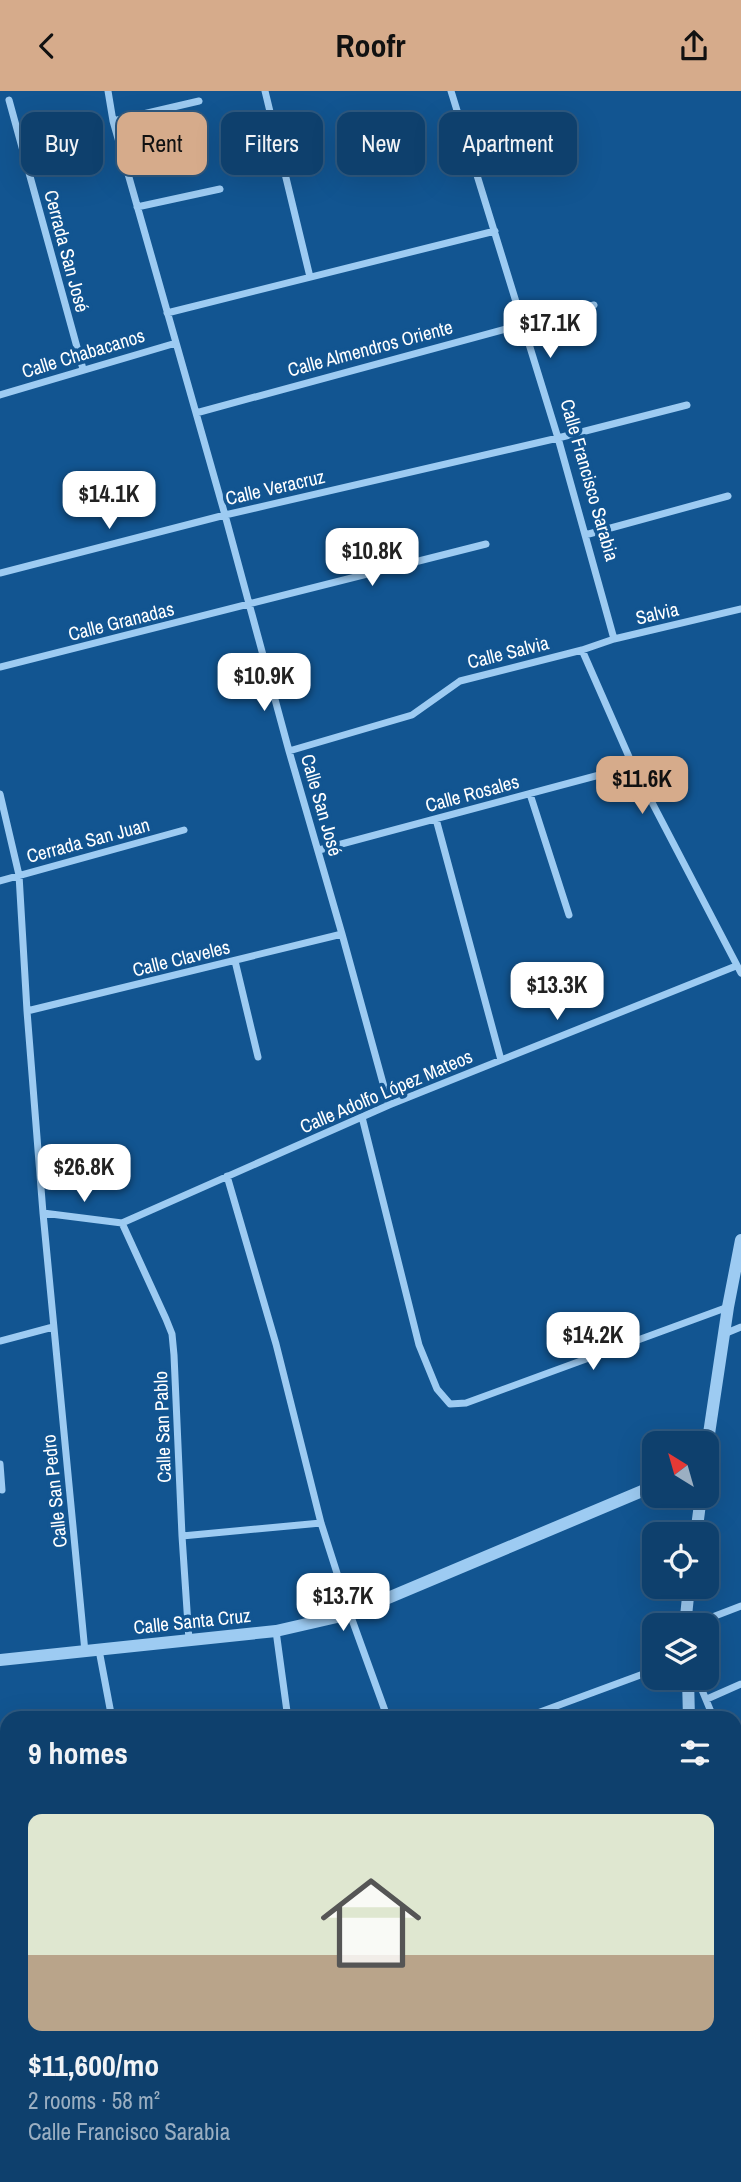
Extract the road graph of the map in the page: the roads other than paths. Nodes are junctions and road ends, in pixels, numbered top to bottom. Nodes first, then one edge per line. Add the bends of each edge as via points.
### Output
1 (108, 91) edge
2 (265, 91) edge
3 (451, 91) edge
4 (9, 100) dead end
5 (199, 101) dead end
6 (113, 121) junction
7 (220, 188) dead end
8 (137, 207) junction
9 (495, 231) junction
10 (310, 277) junction
11 (594, 305) dead end
12 (167, 313) junction
13 (524, 324) junction
14 (176, 342) junction
15 (83, 369) junction
16 (0, 395) edge
17 (687, 405) dead end
18 (195, 413) junction
19 (558, 438) junction
20 (728, 496) dead end
21 (225, 515) junction
22 (585, 535) junction
23 (486, 544) dead end
24 (0, 573) edge
25 (250, 605) junction
26 (741, 609) edge
27 (614, 639) junction
28 (582, 650) junction
29 (0, 667) edge
30 (289, 751) junction
31 (633, 766) junction
32 (0, 794) edge
33 (530, 794) junction
34 (436, 819) junction
35 (184, 830) dead end
36 (319, 850) junction
37 (19, 875) junction
38 (0, 881) edge
39 (569, 915) dead end
40 (342, 934) junction
41 (235, 961) junction
42 (738, 970) edge
43 (27, 1011) junction
44 (258, 1057) dead end
45 (501, 1060) junction
46 (389, 1105) junction
47 (362, 1117) junction
48 (227, 1176) junction
49 (43, 1213) junction
50 (122, 1223) junction
51 (741, 1240) edge
52 (728, 1307) junction
53 (53, 1327) junction
54 (741, 1327) edge
55 (724, 1334) junction
56 (0, 1341) edge
57 (709, 1431) edge
58 (0, 1464) edge
59 (2, 1490) dead end
60 (642, 1491) edge
61 (321, 1523) junction
62 (182, 1536) junction
63 (741, 1606) edge
64 (350, 1614) junction
65 (719, 1614) edge
66 (276, 1631) junction
67 (189, 1640) junction
68 (99, 1650) junction
69 (85, 1652) junction
70 (0, 1660) edge
71 (642, 1674) edge
72 (741, 1684) edge
73 (688, 1690) edge
74 (703, 1690) edge
75 (707, 1699) junction
76 (110, 1711) edge
77 (287, 1711) edge
78 (385, 1711) edge
79 (543, 1711) edge
80 (689, 1711) edge
81 (711, 1711) edge

1 - 6 street
2 - 10 street
3 - 9 street, Calle Francisco Sarabia
4 - 15 street, Cerrada San José
5 - 6 street
6 - 8 street
7 - 8 street
8 - 12 street
9 - 10 street
9 - 13 street, Calle Francisco Sarabia
10 - 12 street
11 - 13 street, Calle Almendros Oriente
12 - 14 street, Calle San José
13 - 18 street, Calle Almendros Oriente
13 - 19 street, Calle Francisco Sarabia
14 - 15 street, Calle Chabacanos
14 - 18 street, Calle San José
15 - 16 street, Calle Chabacanos
17 - 19 street, Calle Veracruz
18 - 21 street, Calle San José
19 - 21 street, Calle Veracruz
19 - 22 street, Calle Francisco Sarabia
20 - 22 street
21 - 24 street, Calle Veracruz
21 - 25 street, Calle San José
22 - 27 street, Calle Francisco Sarabia
23 - 25 street
25 - 29 street, Calle Granadas
25 - 30 street, Calle San José
26 - 27 street, Salvia
27 - 28 street, Salvia
28 - 30 street, Calle Salvia via 460,681 412,715
28 - 31 street
30 - 36 street, Calle San José
31 - 33 street, Calle Rosales
31 - 42 street
32 - 37 street
33 - 34 street, Calle Rosales
33 - 39 street
34 - 36 street, Calle Rosales
34 - 45 street
35 - 37 street, Cerrada San Juan
36 - 40 street, Calle San José
37 - 38 street, Cerrada San Juan
37 - 43 street, Calle San Pedro
40 - 41 street, Calle Claveles
40 - 46 street, Calle San José
41 - 43 street, Calle Claveles
41 - 44 street
42 - 45 street, Calle Adolfo López Mateos
43 - 49 street, Calle San Pedro
45 - 46 street, Calle Adolfo López Mateos
46 - 47 street, Calle Adolfo López Mateos
47 - 48 street, Calle Adolfo López Mateos
47 - 52 street via 419,1345 437,1389 450,1404 467,1403
48 - 50 street, Calle Adolfo López Mateos
48 - 61 street
49 - 50 street
49 - 53 street, Calle San Pedro
50 - 62 street, Calle San Pablo via 172,1334
51 - 52 street
52 - 55 street
53 - 56 street
53 - 69 street, Calle San Pedro
54 - 55 street
55 - 57 street
58 - 59 street
60 - 64 street, Calle Santa Cruz
61 - 62 street
61 - 64 street
62 - 67 street, Calle San Pablo
63 - 65 street
64 - 66 street, Calle Santa Cruz
64 - 78 street
66 - 67 street, Calle Santa Cruz
66 - 77 street
67 - 68 street, Calle Santa Cruz
68 - 69 street, Calle Santa Cruz
68 - 76 street
69 - 70 street, Calle Santa Cruz
71 - 79 street
72 - 75 street
73 - 80 street
74 - 75 street
75 - 81 street

